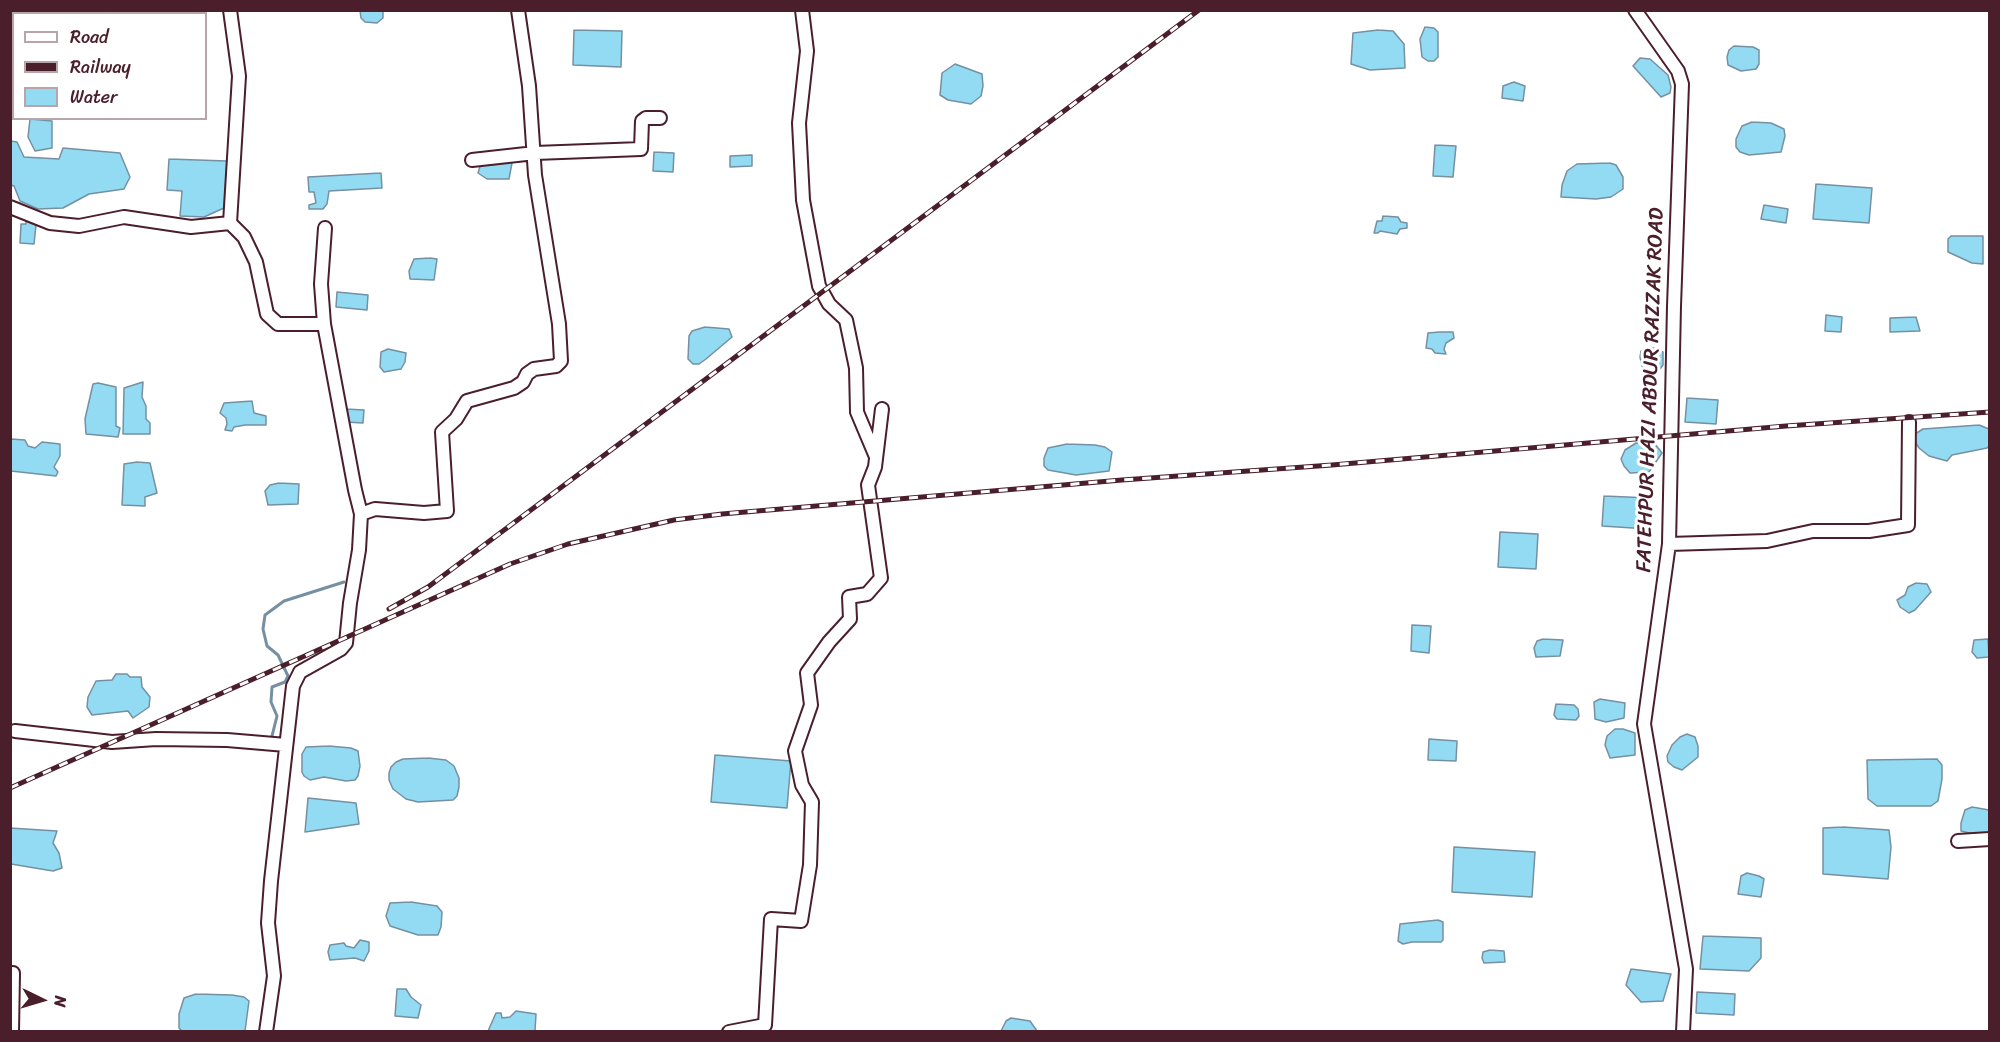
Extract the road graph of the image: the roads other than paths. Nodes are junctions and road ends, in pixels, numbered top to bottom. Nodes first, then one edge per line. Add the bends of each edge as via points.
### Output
1 (230, 10) edge
2 (518, 10) edge
3 (802, 10) edge
4 (1635, 10) edge
5 (660, 118) dead end
6 (535, 153) junction
7 (472, 160) dead end
8 (10, 207) edge
9 (230, 223) junction
10 (325, 228) dead end
11 (324, 324) junction
12 (882, 409) dead end
13 (1910, 422) dead end
14 (876, 458) junction
15 (361, 514) junction
16 (1670, 544) junction
17 (15, 731) dead end
18 (286, 745) junction
19 (1989, 839) edge
20 (1959, 841) dead end
21 (10, 973) edge
22 (12, 1032) edge
23 (267, 1032) edge
24 (729, 1032) edge
25 (1683, 1032) edge

1 - 9 street via 239,76
2 - 6 street
3 - 14 street via 807,51 799,123 803,200 819,286 846,320 856,368 857,412
4 - 16 street, FATEHPUR HAZI ABDUR RAZZAK ROAD via 1678,71 1682,84
5 - 6 street via 642,121 641,149
6 - 7 street
6 - 15 street via 561,361 556,366 534,369 514,388 467,401 442,432 447,511 375,509
8 - 9 street via 50,223 79,226 124,217 191,227
9 - 11 street via 244,237 256,262 267,314 278,324
10 - 11 street via 321,284
11 - 15 street
12 - 14 street
13 - 16 street via 1908,525 1869,531 1813,531 1767,541
14 - 24 street via 868,485 881,578 867,594 849,597 850,619 807,673 811,705 795,751 802,785 812,802 810,865 801,921 771,919 765,1025
15 - 18 street via 346,643 300,672 293,686
16 - 25 street, FATEHPUR HAZI ABDUR RAZZAK ROAD via 1644,724 1686,969
17 - 18 street via 112,742 227,740
18 - 23 street via 270,891 268,923 274,976
19 - 20 street
21 - 22 street

